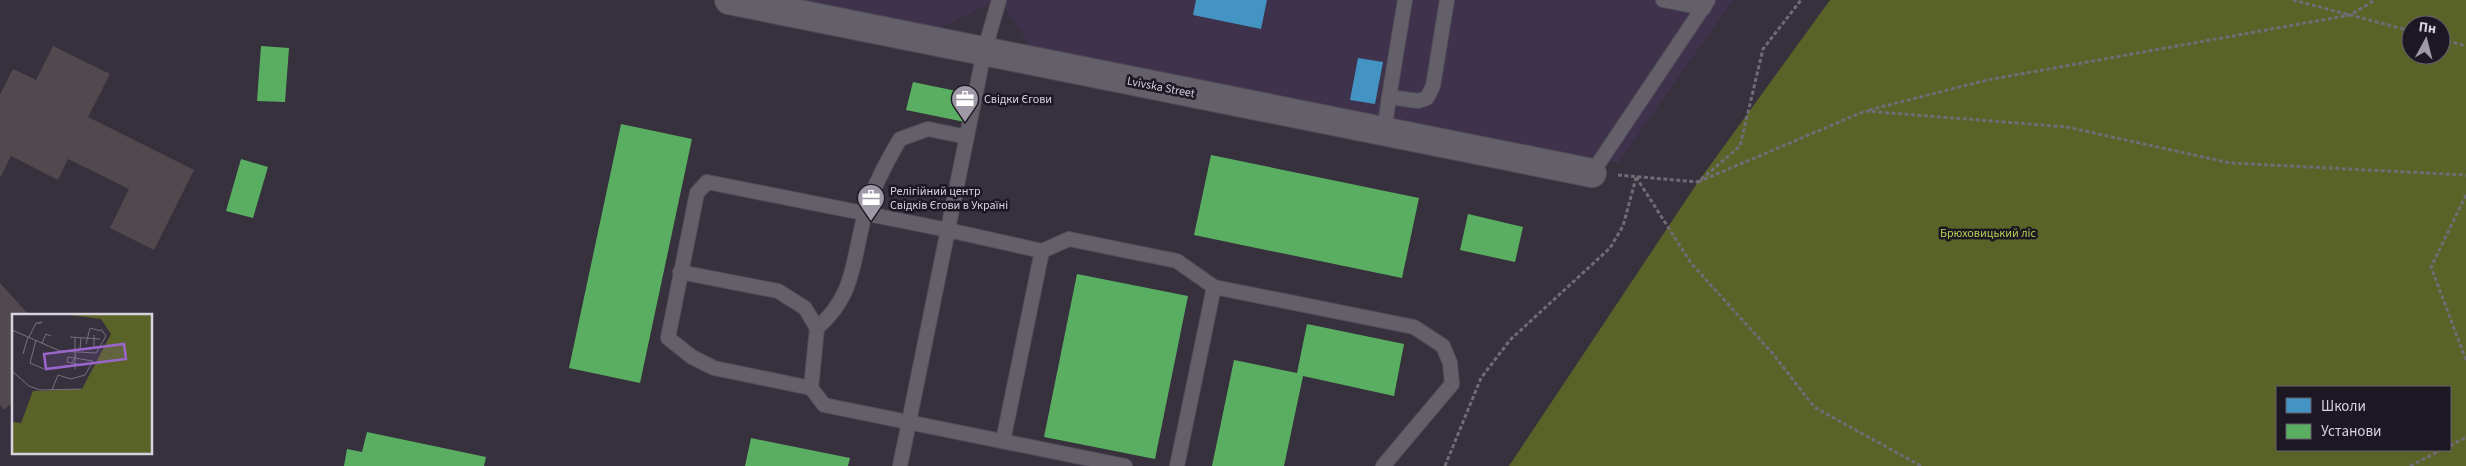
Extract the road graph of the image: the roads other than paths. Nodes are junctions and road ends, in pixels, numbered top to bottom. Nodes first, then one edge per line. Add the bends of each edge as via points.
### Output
1 (729, 0) edge
2 (999, 0) edge
3 (1405, 0) edge
4 (1446, 0) edge
5 (1663, 0) edge
6 (1706, 4) edge
7 (984, 52) junction
8 (1389, 97) junction
9 (1384, 132) junction
10 (967, 138) junction
11 (1592, 173) joint
12 (866, 214) junction
13 (948, 230) junction
14 (1042, 251) junction
15 (680, 272) junction
16 (1214, 287) junction
17 (817, 328) junction
18 (811, 388) junction
19 (909, 422) junction
20 (1003, 441) junction
21 (1084, 462) edge
22 (900, 466) edge
23 (1125, 466) edge
24 (1177, 466) edge
25 (1383, 466) edge

1 - 7 street, Lvivska Street
2 - 7 lane
3 - 8 lane
4 - 8 lane via 1433,86 1427,98
5 - 6 lane
6 - 11 lane
7 - 9 street, Lvivska Street
7 - 10 lane
8 - 9 lane
9 - 11 street, Lvivska Street
10 - 12 lane via 928,129 900,139 877,178
10 - 13 lane
12 - 13 lane
12 - 15 lane via 707,182 697,193
12 - 17 lane via 857,258 844,296
13 - 14 lane
13 - 19 lane
14 - 16 lane via 1069,240 1177,261
14 - 20 lane
15 - 17 lane via 778,291 805,308
15 - 18 lane via 668,338 692,357 714,368
16 - 24 lane
16 - 25 lane via 1414,327 1443,346 1450,363 1452,384
17 - 18 lane
18 - 19 lane via 824,405
19 - 20 lane
19 - 22 lane
20 - 21 lane
21 - 23 lane

